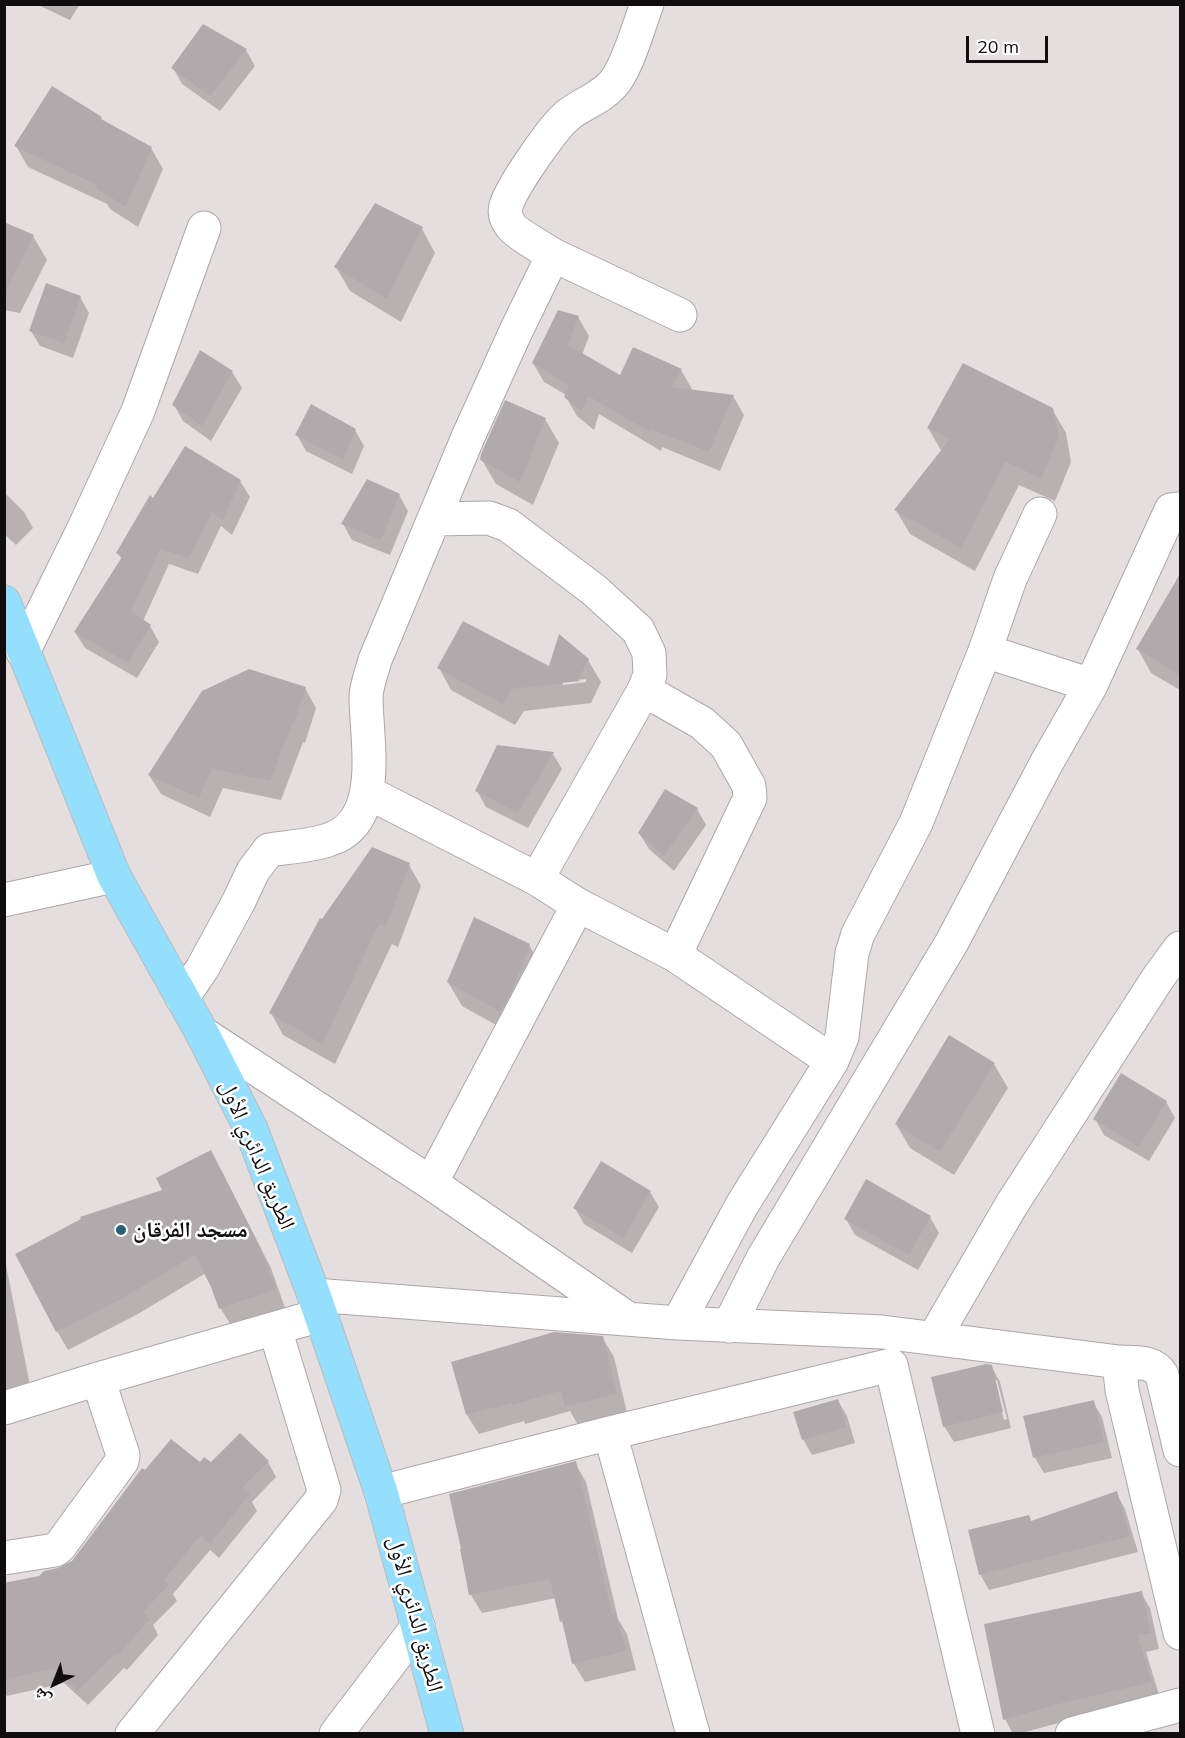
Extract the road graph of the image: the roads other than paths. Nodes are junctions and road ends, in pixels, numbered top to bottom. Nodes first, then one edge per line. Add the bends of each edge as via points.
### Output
1 (647, 4) edge
2 (204, 228) dead end
3 (553, 255) junction
4 (680, 315) dead end
5 (1177, 502) edge
6 (1040, 514) dead end
7 (434, 519) junction
8 (4, 602) edge
9 (985, 651) junction
10 (23, 652) junction
11 (1091, 685) junction
12 (644, 690) junction
13 (367, 792) junction
14 (114, 876) junction
15 (537, 879) junction
16 (4, 900) edge
17 (578, 905) junction
18 (1180, 948) edge
19 (675, 955) junction
20 (182, 998) junction
21 (202, 1033) junction
22 (832, 1061) junction
23 (431, 1183) junction
24 (318, 1305) junction
25 (629, 1319) junction
26 (678, 1323) junction
27 (729, 1326) junction
28 (274, 1329) junction
29 (882, 1332) junction
30 (934, 1338) junction
31 (1119, 1362) junction
32 (891, 1365) junction
33 (98, 1379) junction
34 (4, 1408) edge
35 (610, 1432) junction
36 (1180, 1450) edge
37 (381, 1492) junction
38 (4, 1558) edge
39 (418, 1626) junction
40 (1180, 1633) edge
41 (1180, 1705) edge
42 (132, 1734) edge
43 (336, 1734) edge
44 (447, 1734) edge
45 (693, 1734) edge
46 (978, 1734) edge
47 (1072, 1734) edge

1 - 3 street via 614,84 568,115 552,132 506,207 510,226
2 - 10 street via 138,411
3 - 4 street
3 - 7 street
5 - 11 street
6 - 9 street via 1010,579
7 - 12 street via 489,518 508,525 594,590 638,630 649,652 650,675
7 - 13 street via 375,660 366,693
8 - 10 main road, الطريق الدائري الأول
9 - 11 street
9 - 22 street via 916,823 858,934 852,953 842,1037
10 - 14 main road, الطريق الدائري الأول
11 - 27 street via 952,942 763,1258
12 - 15 street
12 - 19 street via 710,730 726,745 749,786 750,798
13 - 15 street
13 - 20 street via 351,828 329,840 269,850 253,871 202,969
14 - 16 street
14 - 20 main road, الطريق الدائري الأول
15 - 17 street
17 - 19 street
17 - 23 street
18 - 30 street via 1012,1204
19 - 22 street
20 - 21 main road, الطريق الدائري الأول
21 - 23 street
21 - 24 main road, الطريق الدائري الأول via 251,1129
22 - 26 street via 742,1205
23 - 25 street
24 - 25 street
24 - 28 street
24 - 37 main road, الطريق الدائري الأول
25 - 26 street
26 - 27 street
27 - 29 street
28 - 33 street
28 - 42 street via 324,1490 321,1500
29 - 30 street
29 - 32 street
30 - 31 street
31 - 36 street via 1146,1363 1159,1370
31 - 40 street via 1122,1390
32 - 35 street
32 - 46 street
33 - 34 street
33 - 38 street via 122,1461 60,1546
35 - 37 street
35 - 45 street
37 - 39 main road, الطريق الدائري الأول
39 - 43 street
39 - 44 main road, الطريق الدائري الأول
41 - 47 street

